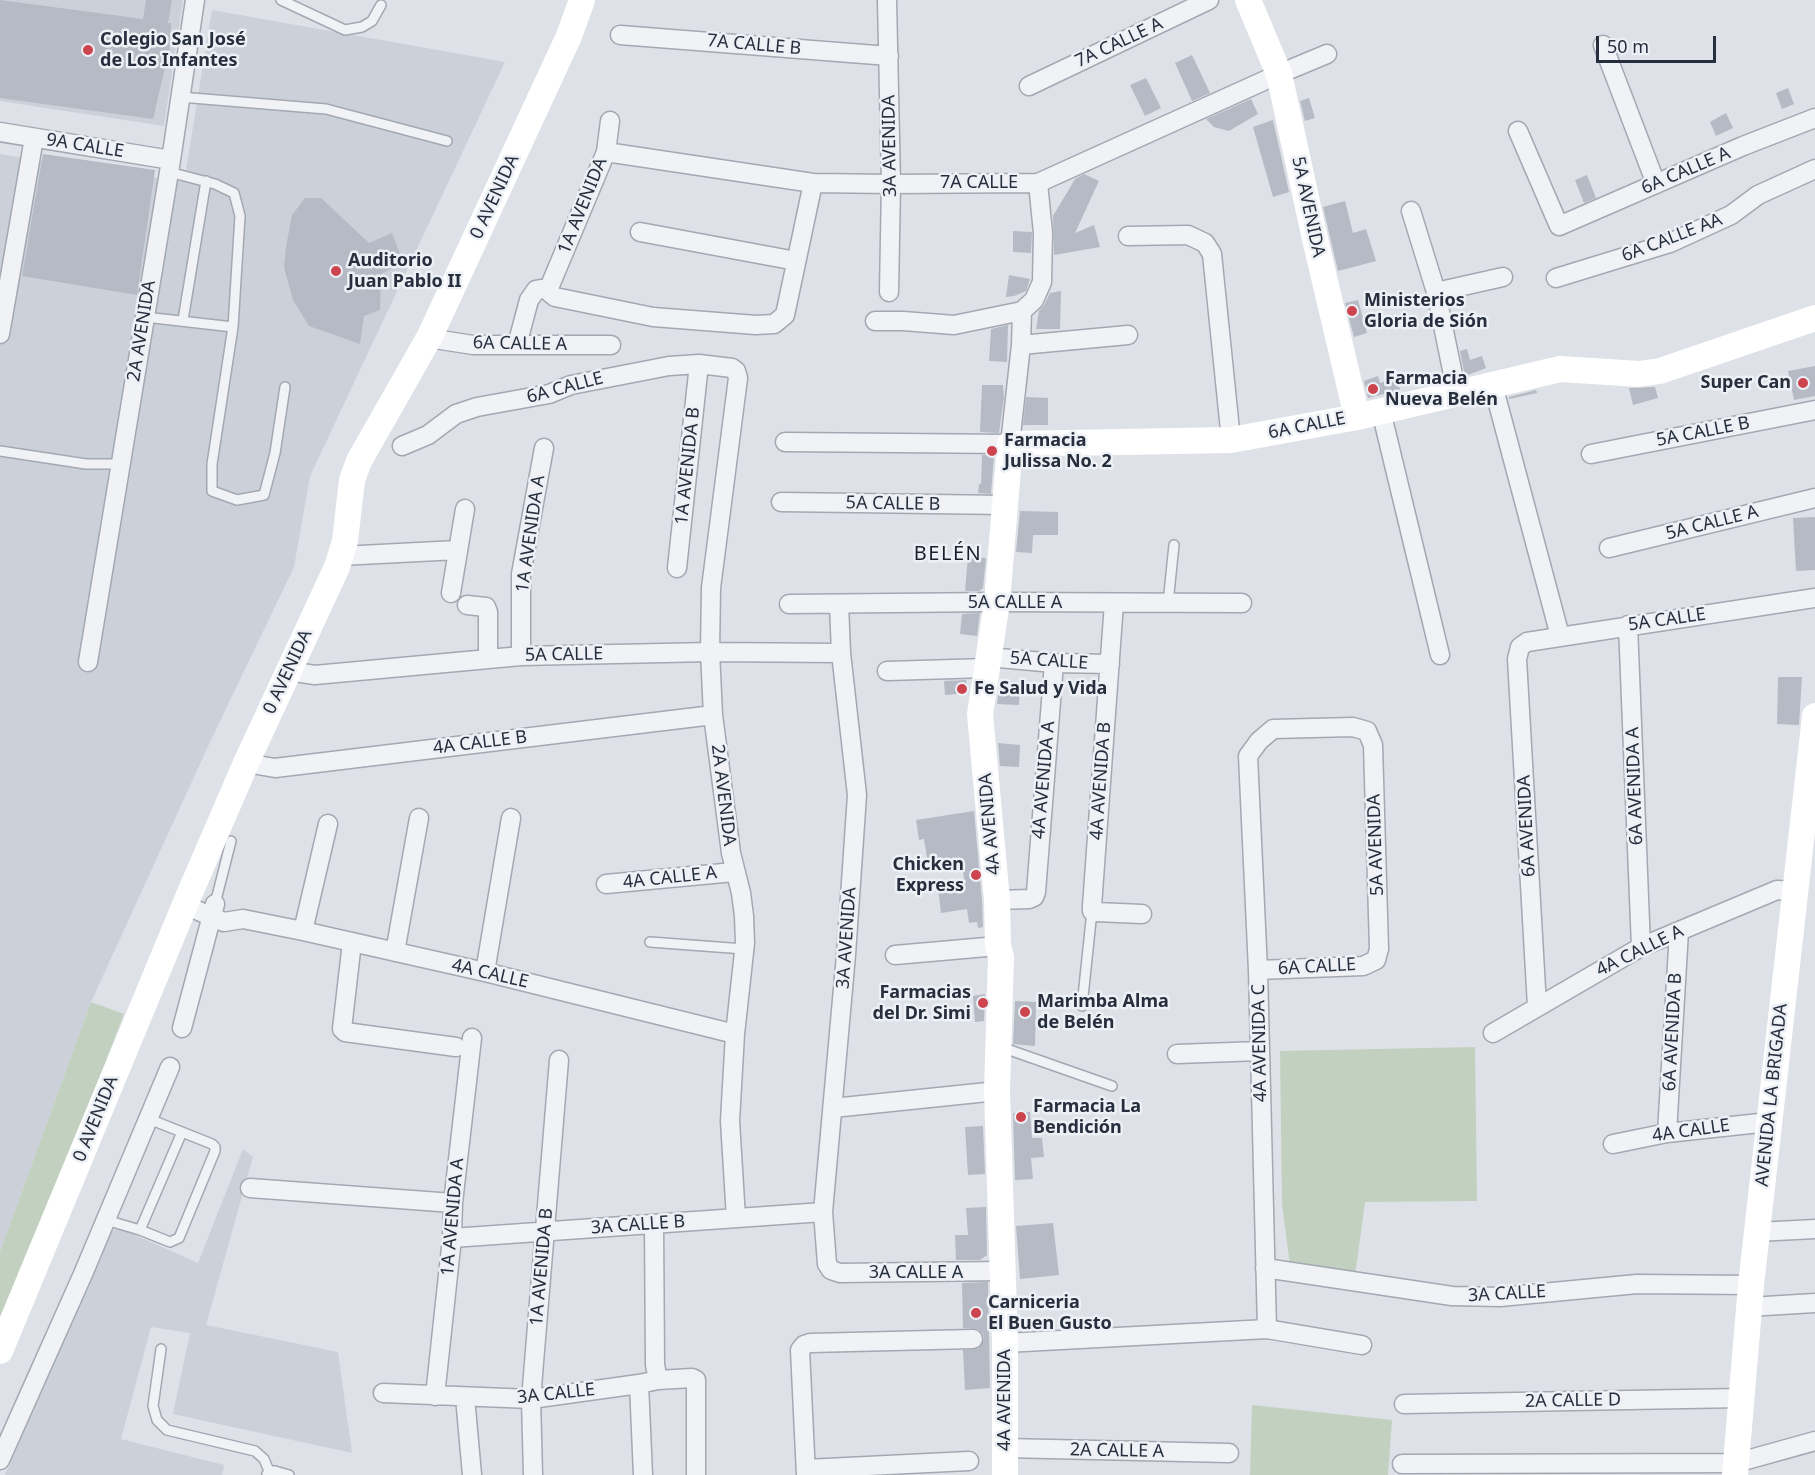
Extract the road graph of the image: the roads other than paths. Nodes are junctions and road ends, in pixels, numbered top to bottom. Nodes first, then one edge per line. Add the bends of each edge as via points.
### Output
1 (195, 0) edge
2 (281, 0) edge
3 (582, 0) edge
4 (887, 0) edge
5 (1209, 0) edge
6 (1248, 0) edge
7 (381, 5) dead end
8 (620, 35) dead end
9 (1603, 45) dead end
10 (1327, 54) dead end
11 (889, 56) junction
12 (1279, 74) junction
13 (1029, 86) dead end
14 (180, 97) junction
15 (1815, 118) edge
16 (610, 121) dead end
17 (1518, 131) dead end
18 (0, 132) edge
19 (34, 138) junction
20 (447, 141) dead end
21 (606, 152) junction
22 (170, 166) junction
23 (1815, 169) edge
24 (206, 181) junction
25 (813, 183) junction
26 (1038, 183) junction
27 (891, 184) junction
28 (1656, 184) junction
29 (1411, 211) dead end
30 (640, 232) dead end
31 (1128, 236) dead end
32 (796, 261) junction
33 (1503, 277) dead end
34 (1556, 278) dead end
35 (549, 288) junction
36 (889, 292) dead end
37 (1436, 292) junction
38 (1022, 311) junction
39 (145, 317) junction
40 (1815, 318) edge
41 (183, 320) junction
42 (875, 321) dead end
43 (233, 327) junction
44 (0, 334) edge
45 (1128, 335) dead end
46 (430, 336) junction
47 (517, 345) junction
48 (611, 345) dead end
49 (1021, 345) junction
50 (699, 364) junction
51 (736, 371) joint
52 (1493, 385) junction
53 (285, 387) dead end
54 (1457, 394) junction
55 (1815, 410) edge
56 (1369, 414) junction
57 (1231, 440) junction
58 (785, 442) dead end
59 (1010, 444) junction
60 (402, 446) dead end
61 (544, 448) dead end
62 (0, 451) edge
63 (1591, 454) dead end
64 (121, 464) junction
65 (1815, 498) edge
66 (781, 502) dead end
67 (1005, 505) junction
68 (465, 509) dead end
69 (1174, 545) dead end
70 (1609, 548) dead end
71 (457, 550) junction
72 (341, 556) junction
73 (677, 568) dead end
74 (451, 593) dead end
75 (1815, 598) edge
76 (997, 602) junction
77 (1114, 603) junction
78 (1168, 603) junction
79 (1242, 603) dead end
80 (789, 604) dead end
81 (839, 604) junction
82 (467, 605) dead end
83 (1628, 625) junction
84 (1560, 636) junction
85 (1520, 647) joint
86 (710, 652) junction
87 (841, 653) junction
88 (520, 656) junction
89 (1440, 656) dead end
90 (488, 658) junction
91 (88, 662) dead end
92 (987, 663) junction
93 (1054, 663) junction
94 (1110, 664) junction
95 (887, 671) dead end
96 (288, 672) junction
97 (713, 715) junction
98 (1815, 716) edge
99 (1367, 731) joint
100 (246, 763) junction
101 (419, 818) dead end
102 (511, 818) dead end
103 (328, 824) dead end
104 (231, 841) dead end
105 (1808, 845) edge
106 (734, 872) junction
107 (606, 885) dead end
108 (1795, 891) junction
109 (187, 900) junction
110 (997, 900) junction
111 (213, 910) junction
112 (1092, 911) junction
113 (1142, 914) dead end
114 (303, 931) junction
115 (1679, 931) junction
116 (352, 942) junction
117 (650, 942) dead end
118 (998, 946) junction
119 (1641, 946) junction
120 (744, 949) junction
121 (395, 952) junction
122 (895, 955) dead end
123 (1376, 960) joint
124 (1258, 970) junction
125 (486, 972) junction
126 (1082, 1006) dead end
127 (1537, 1006) junction
128 (182, 1028) dead end
129 (1493, 1033) dead end
130 (735, 1034) junction
131 (472, 1038) dead end
132 (998, 1046) junction
133 (456, 1047) dead end
134 (1260, 1051) junction
135 (1177, 1054) dead end
136 (559, 1060) dead end
137 (170, 1067) dead end
138 (1112, 1086) dead end
139 (997, 1091) junction
140 (833, 1108) junction
141 (149, 1119) junction
142 (1769, 1122) junction
143 (182, 1132) junction
144 (1667, 1133) junction
145 (1613, 1144) dead end
146 (250, 1188) dead end
147 (453, 1203) junction
148 (823, 1212) junction
149 (736, 1218) junction
150 (106, 1220) junction
151 (654, 1224) junction
152 (1815, 1229) edge
153 (140, 1230) junction
154 (544, 1232) junction
155 (1757, 1232) junction
156 (452, 1238) junction
157 (1265, 1268) junction
158 (831, 1270) joint
159 (1002, 1271) junction
160 (1750, 1296) junction
161 (1815, 1303) edge
162 (1267, 1329) junction
163 (973, 1339) dead end
164 (1005, 1343) junction
165 (1362, 1345) dead end
166 (160, 1349) dead end
167 (0, 1351) edge
168 (658, 1380) junction
169 (639, 1384) junction
170 (384, 1393) dead end
171 (435, 1396) junction
172 (465, 1397) junction
173 (1741, 1398) junction
174 (531, 1400) junction
175 (1404, 1404) dead end
176 (1815, 1441) edge
177 (1005, 1448) junction
178 (1229, 1453) dead end
179 (0, 1460) edge
180 (969, 1461) dead end
181 (1402, 1464) dead end
182 (1736, 1469) edge
183 (806, 1472) edge
184 (268, 1473) edge
185 (289, 1475) edge
186 (472, 1475) edge
187 (533, 1475) edge
188 (643, 1475) edge
189 (696, 1475) edge
190 (1005, 1475) edge

1 - 14 street, 2A AVENIDA
2 - 7 lane via 345,30 372,21
3 - 46 street, 0 AVENIDA
4 - 11 street, 3A AVENIDA
5 - 13 street, 7A CALLE A
6 - 12 street, 5A AVENIDA
8 - 11 street, 7A CALLE B
9 - 28 street
10 - 12 street, 7A CALLE
11 - 27 street, 3A AVENIDA
12 - 26 street, 7A CALLE
12 - 56 street, 5A AVENIDA via 1315,239
14 - 20 lane via 326,109
14 - 22 street, 2A AVENIDA
15 - 28 street, 6A CALLE A
16 - 21 street, 1A AVENIDA
17 - 28 street, 6A CALLE A via 1559,226
18 - 19 street, 9A CALLE
19 - 22 street, 9A CALLE
19 - 44 street
21 - 25 street, 7A CALLE
21 - 35 street, 1A AVENIDA
22 - 24 lane
22 - 39 street, 2A AVENIDA
23 - 34 street, 6A CALLE AA via 1670,243
24 - 41 lane
24 - 43 lane via 234,193 240,216
25 - 27 street, 7A CALLE
25 - 32 street
26 - 27 street, 7A CALLE
26 - 38 street via 1042,282 1034,300
27 - 36 street, 3A AVENIDA
29 - 37 street
30 - 32 street
31 - 57 street via 1188,235 1205,243 1212,254
32 - 35 street via 785,315 774,324 756,326 653,317 555,297
33 - 37 street
35 - 47 street via 537,290 529,300
37 - 54 street
38 - 42 street via 954,325
38 - 49 street, 4A AVENIDA
39 - 41 lane
39 - 64 street, 2A AVENIDA
40 - 52 street, 6A CALLE via 1660,371 1639,374 1560,369
41 - 43 lane
43 - 53 lane via 212,464 212,492 237,500 264,495
45 - 49 street
46 - 47 street, 6A CALLE A via 472,345
46 - 72 street, 0 AVENIDA via 359,460 352,480
47 - 48 street, 6A CALLE A
49 - 59 street, 4A AVENIDA
50 - 51 street, 6A CALLE
50 - 60 street, 6A CALLE via 618,374 549,394 477,407 456,414 428,435
50 - 73 street, 1A AVENIDA B
51 - 86 street, 2A AVENIDA via 711,588
52 - 54 street, 6A CALLE
52 - 84 street
54 - 56 street, 6A CALLE
55 - 63 street, 5A CALLE B
56 - 57 street, 6A CALLE
56 - 89 street, 5A AVENIDA
57 - 59 street, 6A CALLE
58 - 59 street, 6A CALLE
59 - 67 street, 4A AVENIDA
61 - 88 street, 1A AVENIDA A via 521,574
62 - 64 lane via 86,464
64 - 91 street, 2A AVENIDA
65 - 70 street, 5A CALLE A
66 - 67 street, 5A CALLE B
67 - 76 street, 4A AVENIDA
68 - 71 street
69 - 78 lane
71 - 72 street
71 - 74 street
72 - 96 street, 0 AVENIDA
75 - 83 street, 5A CALLE
76 - 77 street, 5A CALLE A
76 - 81 street, 5A CALLE A
76 - 92 street, 4A AVENIDA
77 - 78 street, 5A CALLE A
77 - 94 street, 4A AVENIDA B
78 - 79 street, 5A CALLE A
80 - 81 street, 5A CALLE A
81 - 87 street, 3A AVENIDA
82 - 90 street via 486,607 488,612
83 - 84 street, 5A CALLE
83 - 119 street, 6A AVENIDA A
84 - 85 street, 5A CALLE
85 - 127 street, 6A AVENIDA via 1517,659
86 - 87 street, 5A CALLE
86 - 88 street, 5A CALLE
86 - 97 street, 2A AVENIDA
87 - 140 street, 3A AVENIDA via 857,795
88 - 90 street, 5A CALLE
90 - 96 street, 5A CALLE via 315,675
92 - 93 street, 5A CALLE
92 - 95 street, 5A CALLE
92 - 110 street, 4A AVENIDA via 980,714
93 - 94 street, 5A CALLE
93 - 110 street, 4A AVENIDA A via 1036,892 1029,899
94 - 112 street, 4A AVENIDA B
96 - 100 street, 0 AVENIDA
97 - 100 street, 4A CALLE B via 275,768
97 - 106 street, 2A AVENIDA
98 - 105 street, AVENIDA LA BRIGADA
99 - 123 street, 5A AVENIDA via 1373,746 1379,949
99 - 124 street, 4A AVENIDA C via 1353,727 1273,729 1248,756
100 - 109 street, 0 AVENIDA
101 - 121 street
102 - 125 street
103 - 114 street
104 - 111 lane
105 - 108 street, AVENIDA LA BRIGADA
106 - 107 street, 4A CALLE A
106 - 120 street, 2A AVENIDA via 741,893
108 - 115 street, 4A CALLE A via 1777,890
108 - 142 street, AVENIDA LA BRIGADA
109 - 111 street, 4A CALLE
109 - 167 street, 0 AVENIDA
110 - 118 street, 4A AVENIDA
111 - 114 street, 4A CALLE via 228,909 243,919
111 - 128 street
112 - 113 street
112 - 126 lane
114 - 116 street, 4A CALLE
115 - 119 street, 4A CALLE A
115 - 144 street, 6A AVENIDA B
116 - 121 street, 4A CALLE
116 - 133 street via 342,1029
117 - 120 lane
118 - 122 street
118 - 132 street, 4A AVENIDA
119 - 127 street, 4A CALLE A
120 - 130 street, 2A AVENIDA
121 - 125 street, 4A CALLE
123 - 124 street, 6A CALLE via 1363,966
124 - 134 street, 4A AVENIDA C
125 - 130 street, 4A CALLE
127 - 129 street, 4A CALLE A
130 - 149 street, 2A AVENIDA via 730,1121
131 - 147 street, 1A AVENIDA A
132 - 138 lane
132 - 139 street, 4A AVENIDA
134 - 135 street
134 - 157 street, 4A AVENIDA C
136 - 154 street, 1A AVENIDA B
137 - 141 street
139 - 140 street
139 - 159 street, 4A AVENIDA
140 - 148 street, 3A AVENIDA
141 - 143 lane
141 - 150 street
142 - 144 street, 4A CALLE
142 - 155 street, AVENIDA LA BRIGADA
143 - 153 lane
143 - 153 lane via 212,1144 215,1151 179,1238 170,1242
144 - 145 street, 4A CALLE
146 - 147 street
147 - 156 street, 1A AVENIDA A
148 - 149 street, 3A CALLE B
148 - 158 street, 3A AVENIDA via 827,1264
149 - 151 street, 3A CALLE B
150 - 153 lane
150 - 179 street
151 - 154 street, 3A CALLE B
151 - 168 street
152 - 155 street
154 - 156 street, 3A CALLE B
154 - 174 street, 1A AVENIDA B
155 - 160 street, AVENIDA LA BRIGADA
156 - 171 street, 1A AVENIDA A
157 - 160 street, 3A CALLE via 1452,1296 1500,1297 1637,1284
157 - 162 street, 4A AVENIDA C
158 - 159 street, 3A CALLE A
159 - 164 street, 4A AVENIDA
160 - 161 street, 3A CALLE
160 - 173 street, AVENIDA LA BRIGADA
162 - 164 street
162 - 165 street
163 - 183 street via 804,1345 800,1350
164 - 177 street, 4A AVENIDA
166 - 184 lane via 153,1406 157,1420 167,1430 255,1451 264,1460
168 - 169 street, 3A CALLE
168 - 189 street, 3A CALLE via 696,1380
169 - 174 street, 3A CALLE
169 - 188 street
170 - 171 street, 3A CALLE
171 - 172 street, 3A CALLE
172 - 174 street, 3A CALLE
172 - 186 street
173 - 175 street, 2A CALLE D
173 - 182 street, AVENIDA LA BRIGADA
174 - 187 street, 1A AVENIDA B
176 - 182 street
177 - 178 street, 2A CALLE A
177 - 190 street, 4A AVENIDA
180 - 183 street
181 - 182 street
184 - 185 lane

